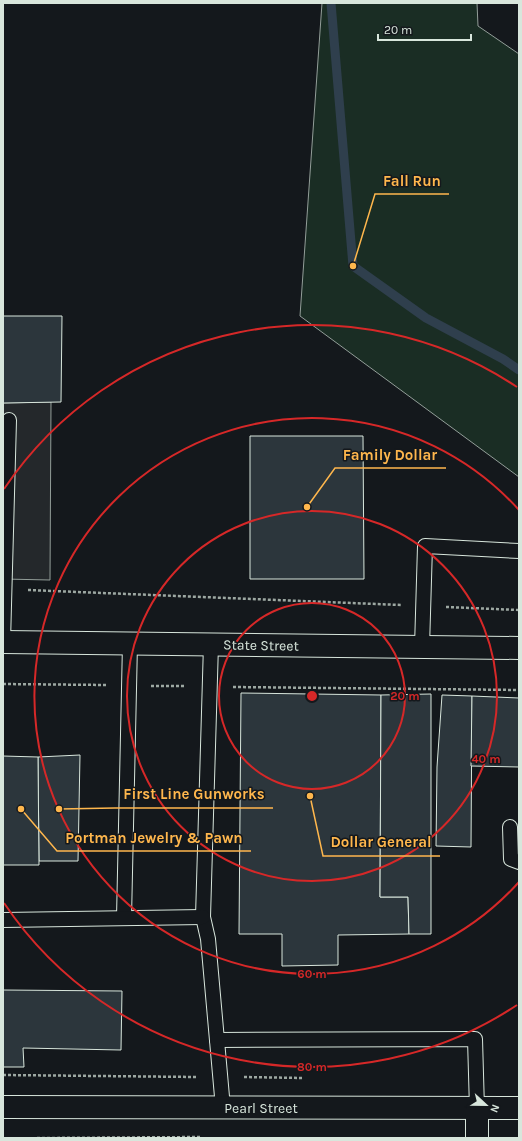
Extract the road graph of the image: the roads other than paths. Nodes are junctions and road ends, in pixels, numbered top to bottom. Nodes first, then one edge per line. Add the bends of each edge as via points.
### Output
1 (9, 420) dead end
2 (519, 551) edge
3 (3, 642) edge
4 (130, 643) junction
5 (211, 644) junction
6 (422, 647) junction
7 (519, 648) edge
8 (510, 827) dead end
9 (519, 862) edge
10 (203, 917) junction
11 (124, 918) junction
12 (3, 920) edge
13 (217, 1040) junction
14 (3, 1107) edge
15 (223, 1108) junction
16 (519, 1108) edge
17 (477, 1109) junction
18 (477, 1138) edge

1 - 3 lane
2 - 6 lane via 425,546
3 - 4 street, State Street
4 - 5 street, State Street
4 - 11 lane
5 - 6 street, State Street
5 - 10 lane
6 - 7 street, State Street
8 - 9 lane via 511,858
10 - 11 lane
10 - 13 lane via 208,939
11 - 12 lane
13 - 15 lane
13 - 17 lane via 475,1039
14 - 15 street, Pearl Street
15 - 17 street, Pearl Street
16 - 17 street, Pearl Street
17 - 18 street

